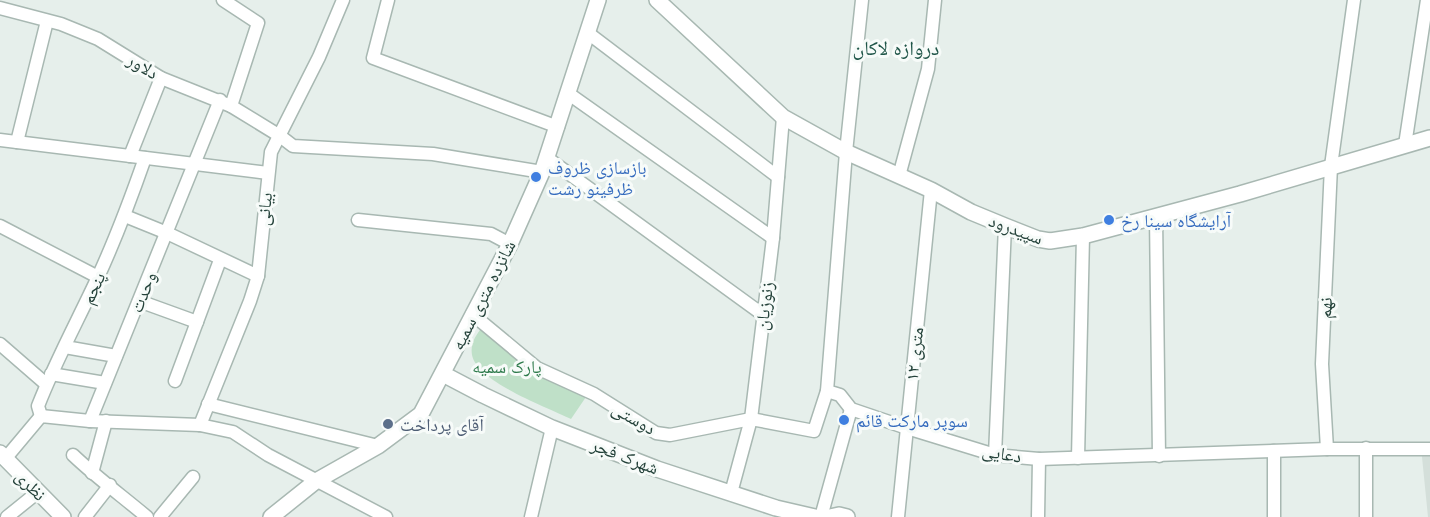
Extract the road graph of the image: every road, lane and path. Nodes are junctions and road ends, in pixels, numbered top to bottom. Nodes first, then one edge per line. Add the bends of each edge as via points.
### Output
1 (22, 0) edge
2 (223, 0) edge
3 (343, 0) edge
4 (388, 0) edge
5 (598, 0) edge
6 (657, 0) edge
7 (862, 0) edge
8 (935, 0) edge
9 (1354, 0) edge
10 (1427, 0) edge
11 (0, 8) edge
12 (18, 13) junction
13 (47, 21) junction
14 (588, 33) junction
15 (161, 78) junction
16 (569, 93) junction
17 (226, 103) junction
18 (783, 117) junction
19 (558, 127) junction
20 (280, 136) junction
21 (1430, 138) edge
22 (0, 140) edge
23 (16, 142) junction
24 (1405, 145) junction
25 (846, 152) junction
26 (130, 156) junction
27 (145, 158) junction
28 (195, 164) junction
29 (544, 164) junction
30 (1331, 166) junction
31 (268, 173) junction
32 (899, 176) junction
33 (778, 177) junction
34 (931, 190) junction
35 (125, 216) junction
36 (1156, 216) junction
37 (358, 220) dead end
38 (0, 226) edge
39 (1005, 226) junction
40 (167, 233) junction
41 (1083, 236) junction
42 (773, 238) junction
43 (510, 243) junction
44 (220, 260) junction
45 (258, 276) junction
46 (98, 277) junction
47 (139, 301) junction
48 (472, 314) junction
49 (762, 314) junction
50 (197, 322) junction
51 (0, 344) edge
52 (65, 347) junction
53 (116, 356) junction
54 (443, 374) junction
55 (49, 379) junction
56 (175, 381) dead end
57 (105, 383) junction
58 (828, 391) junction
59 (208, 404) junction
60 (852, 409) junction
61 (41, 416) junction
62 (751, 419) junction
63 (90, 421) junction
64 (106, 421) junction
65 (200, 425) junction
66 (552, 428) junction
67 (907, 428) junction
68 (378, 446) junction
69 (1366, 448) junction
70 (1430, 448) edge
71 (1327, 449) junction
72 (1274, 451) junction
73 (73, 455) dead end
74 (995, 455) junction
75 (3, 456) edge
76 (1159, 456) junction
77 (1078, 458) junction
78 (1038, 459) junction
79 (92, 473) junction
80 (193, 477) dead end
81 (316, 481) junction
82 (110, 486) junction
83 (38, 492) junction
84 (731, 493) junction
85 (7, 517) edge
86 (63, 517) edge
87 (85, 517) edge
88 (147, 517) edge
89 (160, 517) edge
90 (271, 517) edge
91 (386, 517) edge
92 (531, 517) edge
93 (815, 517) edge
94 (821, 517) edge
95 (830, 517) edge
96 (847, 517) edge
97 (898, 517) edge
98 (1038, 517) edge
99 (1274, 517) edge
100 (1366, 517) edge

1 - 12 street
2 - 17 street, وحدت via 258,23
3 - 20 street, بیانی
4 - 19 street via 373,58
5 - 14 street, شانزده متری سمیه
6 - 18 street, سپیدرود
7 - 25 street
8 - 32 street via 928,69
9 - 30 street, نهم
10 - 24 street
11 - 12 street, دلاور
12 - 13 street, دلاور
13 - 15 street, دلاور via 98,39
13 - 23 street
14 - 16 street, شانزده متری سمیه
14 - 33 street
15 - 17 street, دلاور
15 - 26 street
16 - 19 street, شانزده متری سمیه
16 - 42 street
17 - 20 street, دلاور
17 - 28 street, وحدت
18 - 25 street, سپیدرود
18 - 33 street, زنوزیان
19 - 29 street, شانزده متری سمیه
20 - 29 street, دلاور via 293,146
20 - 31 street, بیانی via 271,152
21 - 24 street, سپیدرود
22 - 23 street
23 - 26 street
24 - 30 street, سپیدرود
25 - 32 street, سپیدرود
25 - 58 street
26 - 27 street
27 - 28 street
27 - 35 street, پنجم
28 - 31 street
28 - 40 street, وحدت
29 - 43 street, شانزده متری سمیه
29 - 49 street
30 - 36 street, سپیدرود
30 - 71 street, نهم via 1322,363
31 - 45 street, بیانی
32 - 34 street, سپیدرود
33 - 42 street, زنوزیان
34 - 39 street, سپیدرود
34 - 67 street, ۱۲ متری
35 - 40 street
35 - 46 street, پنجم
36 - 41 street, سپیدرود
36 - 76 street
37 - 43 street via 491,234
38 - 46 street
39 - 41 street, سپیدرود via 1050,241
39 - 74 street
40 - 44 street
40 - 47 street, وحدت
41 - 77 street
42 - 49 street, زنوزیان
43 - 48 street, شانزده متری سمیه
44 - 45 street
44 - 50 street
45 - 59 street, بیانی
46 - 52 street, پنجم
47 - 50 street
47 - 53 street, وحدت
48 - 54 street, شانزده متری سمیه
48 - 62 street, دوستی via 537,368 594,394 656,433 670,435
49 - 62 street, زنوزیان
50 - 56 street
51 - 55 street
52 - 53 street
52 - 55 street, پنجم
53 - 57 street, وحدت
54 - 66 street, شهرک فجر
54 - 68 street, شانزده متری سمیه via 422,414
55 - 57 street
55 - 61 street, پنجم via 38,406
57 - 63 street, وحدت
58 - 60 street, دعایی via 840,395
58 - 62 street, دوستی via 814,431
59 - 65 street, بیانی
59 - 68 street
60 - 67 street, دعایی
60 - 94 street
61 - 63 street
61 - 75 street
62 - 84 street, زنوزیان
63 - 64 street
64 - 65 street
64 - 79 street
65 - 81 street via 233,432
66 - 84 street, شهرک فجر
66 - 92 street
67 - 74 street, دعایی
67 - 97 street, ۱۲ متری
68 - 81 street, شانزده متری سمیه
69 - 70 street, دعایی
69 - 71 street, دعایی
69 - 100 street
71 - 72 street, دعایی
72 - 76 street, دعایی
72 - 99 street
73 - 79 street
74 - 78 street, دعایی
75 - 83 street, نظری
76 - 77 street, دعایی
77 - 78 street, دعایی
78 - 98 street
79 - 82 street
80 - 89 street
81 - 90 street, شانزده متری سمیه
81 - 91 street
82 - 87 street
82 - 88 street
83 - 85 street
83 - 86 street, نظری
84 - 93 street, شهرک فجر
95 - 96 street

